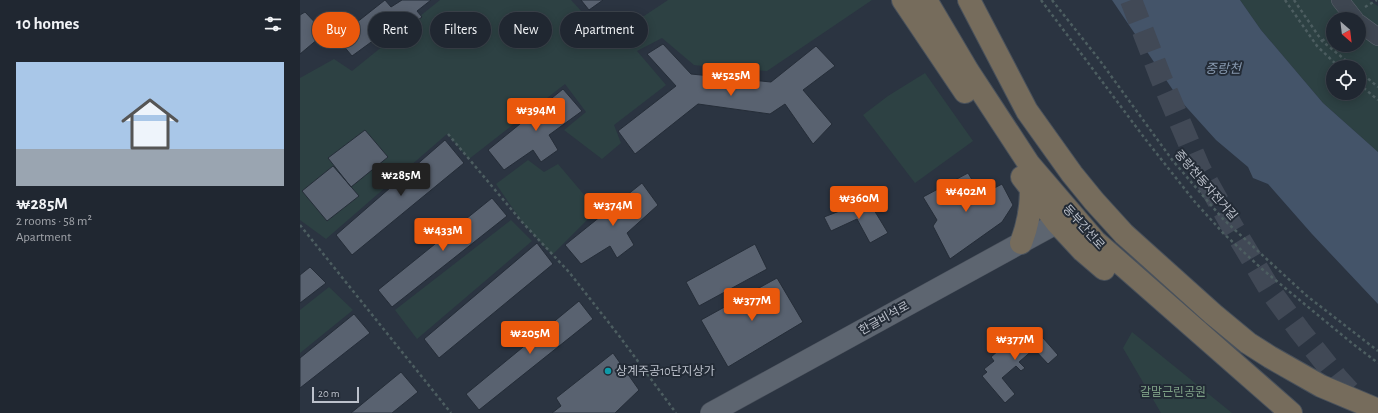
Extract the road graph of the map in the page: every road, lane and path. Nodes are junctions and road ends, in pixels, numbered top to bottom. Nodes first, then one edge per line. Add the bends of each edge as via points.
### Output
1 (903, 0) edge
2 (926, 0) edge
3 (969, 0) edge
4 (1041, 0) edge
5 (1052, 0) edge
6 (1285, 0) edge
7 (1294, 0) edge
8 (1340, 0) edge
9 (1349, 12) edge
10 (1366, 28) edge
11 (1378, 37) edge
12 (1326, 38) edge
13 (1322, 41) junction
14 (1332, 60) edge
15 (1345, 60) edge
16 (1366, 77) edge
17 (1378, 87) edge
18 (1366, 90) edge
19 (1378, 100) edge
20 (448, 134) dead end
21 (1031, 189) junction
22 (1057, 223) junction
23 (300, 225) edge
24 (1021, 243) junction
25 (1196, 331) junction
26 (1378, 352) edge
27 (1378, 363) edge
28 (1378, 410) edge
29 (1288, 411) edge
30 (451, 413) edge
31 (676, 413) edge
32 (711, 413) edge

1 - 21 highway
2 - 25 highway, 동부간선로 via 1029,164 1094,241
3 - 28 highway via 1027,111 1072,174 1124,234 1248,343 1321,386
4 - 27 path via 1150,146 1224,234 1268,274
5 - 26 path, 중랑천동자전거길 via 1173,161 1223,219 1307,296
6 - 14 path via 1317,46
7 - 13 path
8 - 9 street
10 - 11 street
12 - 13 path
13 - 15 path
16 - 17 path
18 - 19 path
20 - 31 path via 522,222 569,272
21 - 22 highway
21 - 24 highway via 1027,229
22 - 24 main road, 한글비석로
22 - 25 highway via 1110,275 1149,304
23 - 30 path
24 - 32 main road, 한글비석로
25 - 29 highway, 동부간선로

